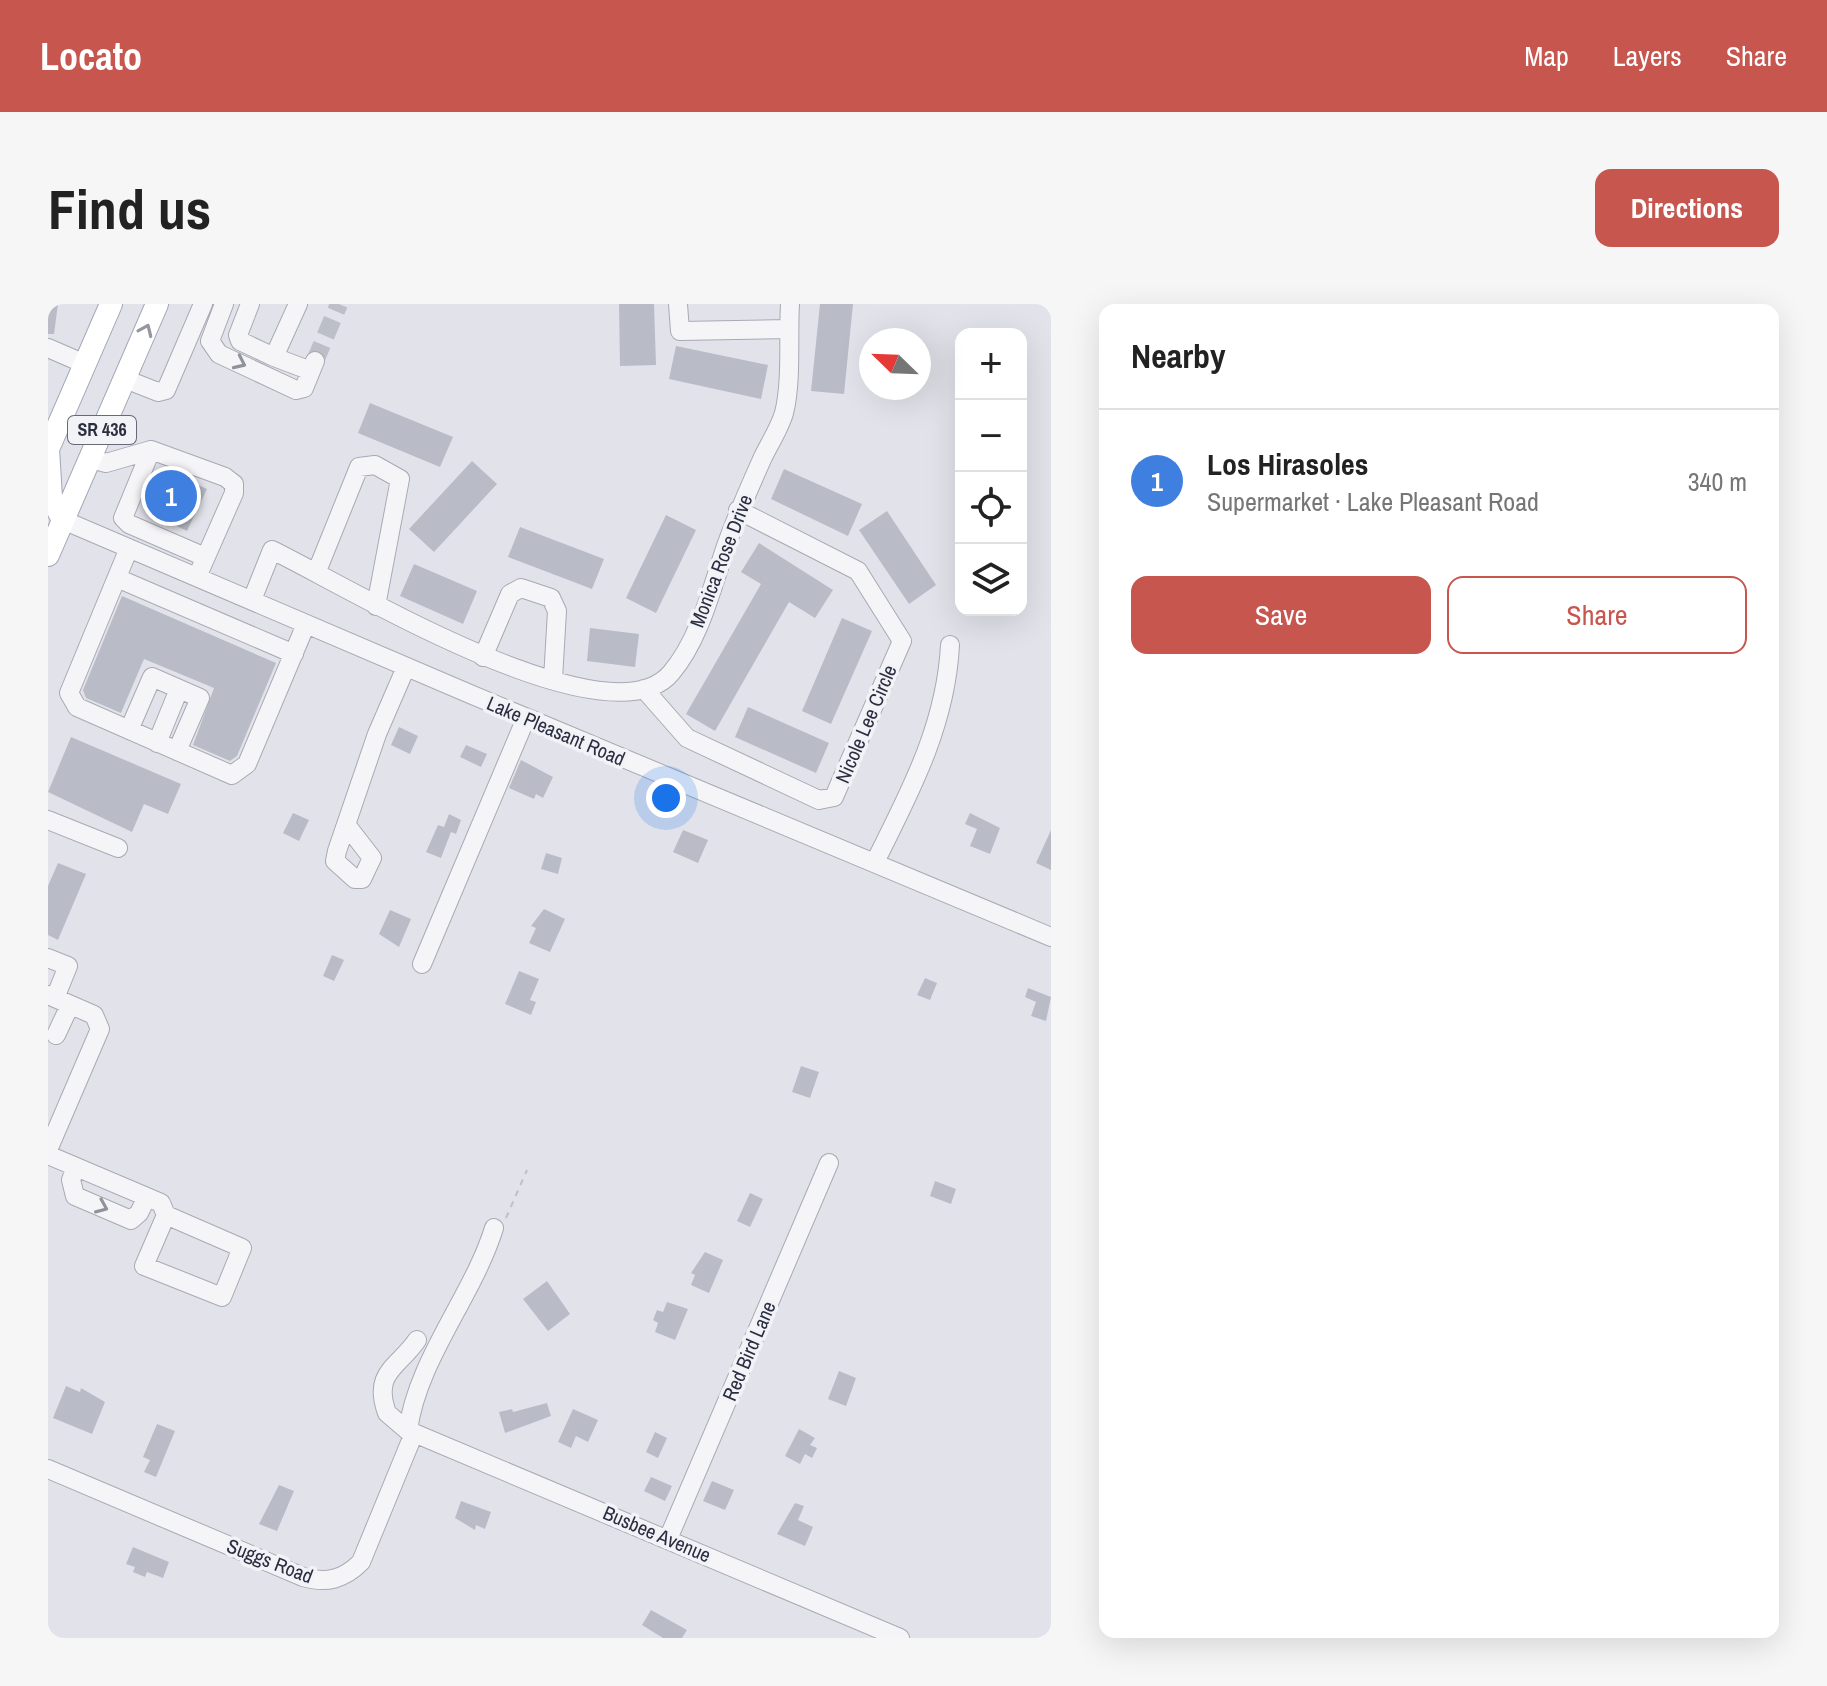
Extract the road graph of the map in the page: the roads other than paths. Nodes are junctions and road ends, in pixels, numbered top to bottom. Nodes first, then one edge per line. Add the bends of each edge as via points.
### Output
1 (111, 304) edge
2 (157, 304) edge
3 (203, 304) edge
4 (224, 304) edge
5 (250, 304) edge
6 (298, 304) edge
7 (678, 304) edge
8 (790, 304) edge
9 (788, 329) junction
10 (48, 348) edge
11 (274, 357) junction
12 (85, 364) junction
13 (125, 379) junction
14 (48, 449) edge
15 (151, 450) junction
16 (90, 459) junction
17 (738, 510) junction
18 (63, 520) junction
19 (129, 548) junction
20 (48, 555) edge
21 (205, 557) junction
22 (317, 571) junction
23 (197, 577) junction
24 (117, 578) junction
25 (252, 600) junction
26 (376, 606) junction
27 (306, 624) junction
28 (950, 645) dead end
29 (294, 654) junction
30 (483, 657) junction
31 (406, 667) junction
32 (553, 679) junction
33 (179, 689) junction
34 (644, 689) junction
35 (526, 718) junction
36 (129, 730) junction
37 (157, 743) junction
38 (177, 751) junction
39 (48, 820) edge
40 (348, 827) dead end
41 (118, 848) dead end
42 (875, 862) junction
43 (1051, 937) edge
44 (48, 958) edge
45 (422, 964) dead end
46 (58, 1000) edge
47 (52, 1033) edge
48 (48, 1053) edge
49 (48, 1152) edge
50 (829, 1163) dead end
51 (76, 1167) junction
52 (147, 1197) junction
53 (166, 1215) junction
54 (494, 1228) dead end
55 (417, 1340) dead end
56 (411, 1433) junction
57 (48, 1469) edge
58 (668, 1539) junction
59 (900, 1638) edge

1 - 12 main road, SR 436
13 -> 2 main road, SR 436
3 - 13 street via 166,390 158,392
4 -> 11 street via 210,341 219,354 296,390 304,388 313,366
5 - 11 street via 240,341
6 - 11 street
7 - 9 street via 680,331
8 - 9 street, Monica Rose Drive
9 - 17 street, Monica Rose Drive via 784,412
10 - 12 street
12 - 14 main road, SR 436
13 - 16 main road, SR 436
14 - 18 main road via 51,497
15 - 16 street via 106,463
15 - 21 street via 123,518
15 - 21 street via 234,484
16 - 18 main road, SR 436
17 - 34 street, Monica Rose Drive via 698,627 670,675
17 - 34 street, Nicole Lee Circle via 858,571 902,641 834,797 819,800 687,738
18 - 19 street, Lake Pleasant Road
18 - 20 main road, SR 436
19 - 23 street, Lake Pleasant Road
19 - 24 street
21 - 23 street
22 - 25 street via 272,550
22 - 26 street
22 - 26 street via 359,467 375,465 400,479
23 - 25 street, Lake Pleasant Road
24 - 29 street
24 - 36 street via 69,693 77,707
25 - 27 street, Lake Pleasant Road
26 - 30 street
27 - 29 street
27 - 31 street, Lake Pleasant Road
28 - 42 street via 935,735
29 - 38 street via 247,764 232,775
30 - 32 street
30 - 32 street via 510,594 521,588 551,598 557,611
31 - 35 street, Lake Pleasant Road
31 - 40 street via 377,734
32 - 34 street via 615,695
33 - 36 street via 152,677
33 - 37 street
33 - 38 street via 200,698
35 - 42 street, Lake Pleasant Road
35 - 45 street
36 - 37 street
37 - 38 street
39 - 41 street
42 - 43 street, Lake Pleasant Road
44 - 46 street via 68,966
46 - 47 street
46 - 49 street via 94,1015 100,1029
47 - 48 street
49 - 51 street
50 - 58 street, Red Bird Lane
51 - 52 street
51 -> 52 street via 71,1180 75,1196 131,1220
52 - 53 street via 161,1203
53 - 53 street via 242,1248 222,1297 144,1266
54 - 56 street, Suggs Road via 421,1387
55 - 56 street via 386,1372 384,1388 387,1413
56 - 57 street, Suggs Road via 361,1562 335,1580 303,1577
56 - 58 street, Busbee Avenue
58 - 59 street, Busbee Avenue

